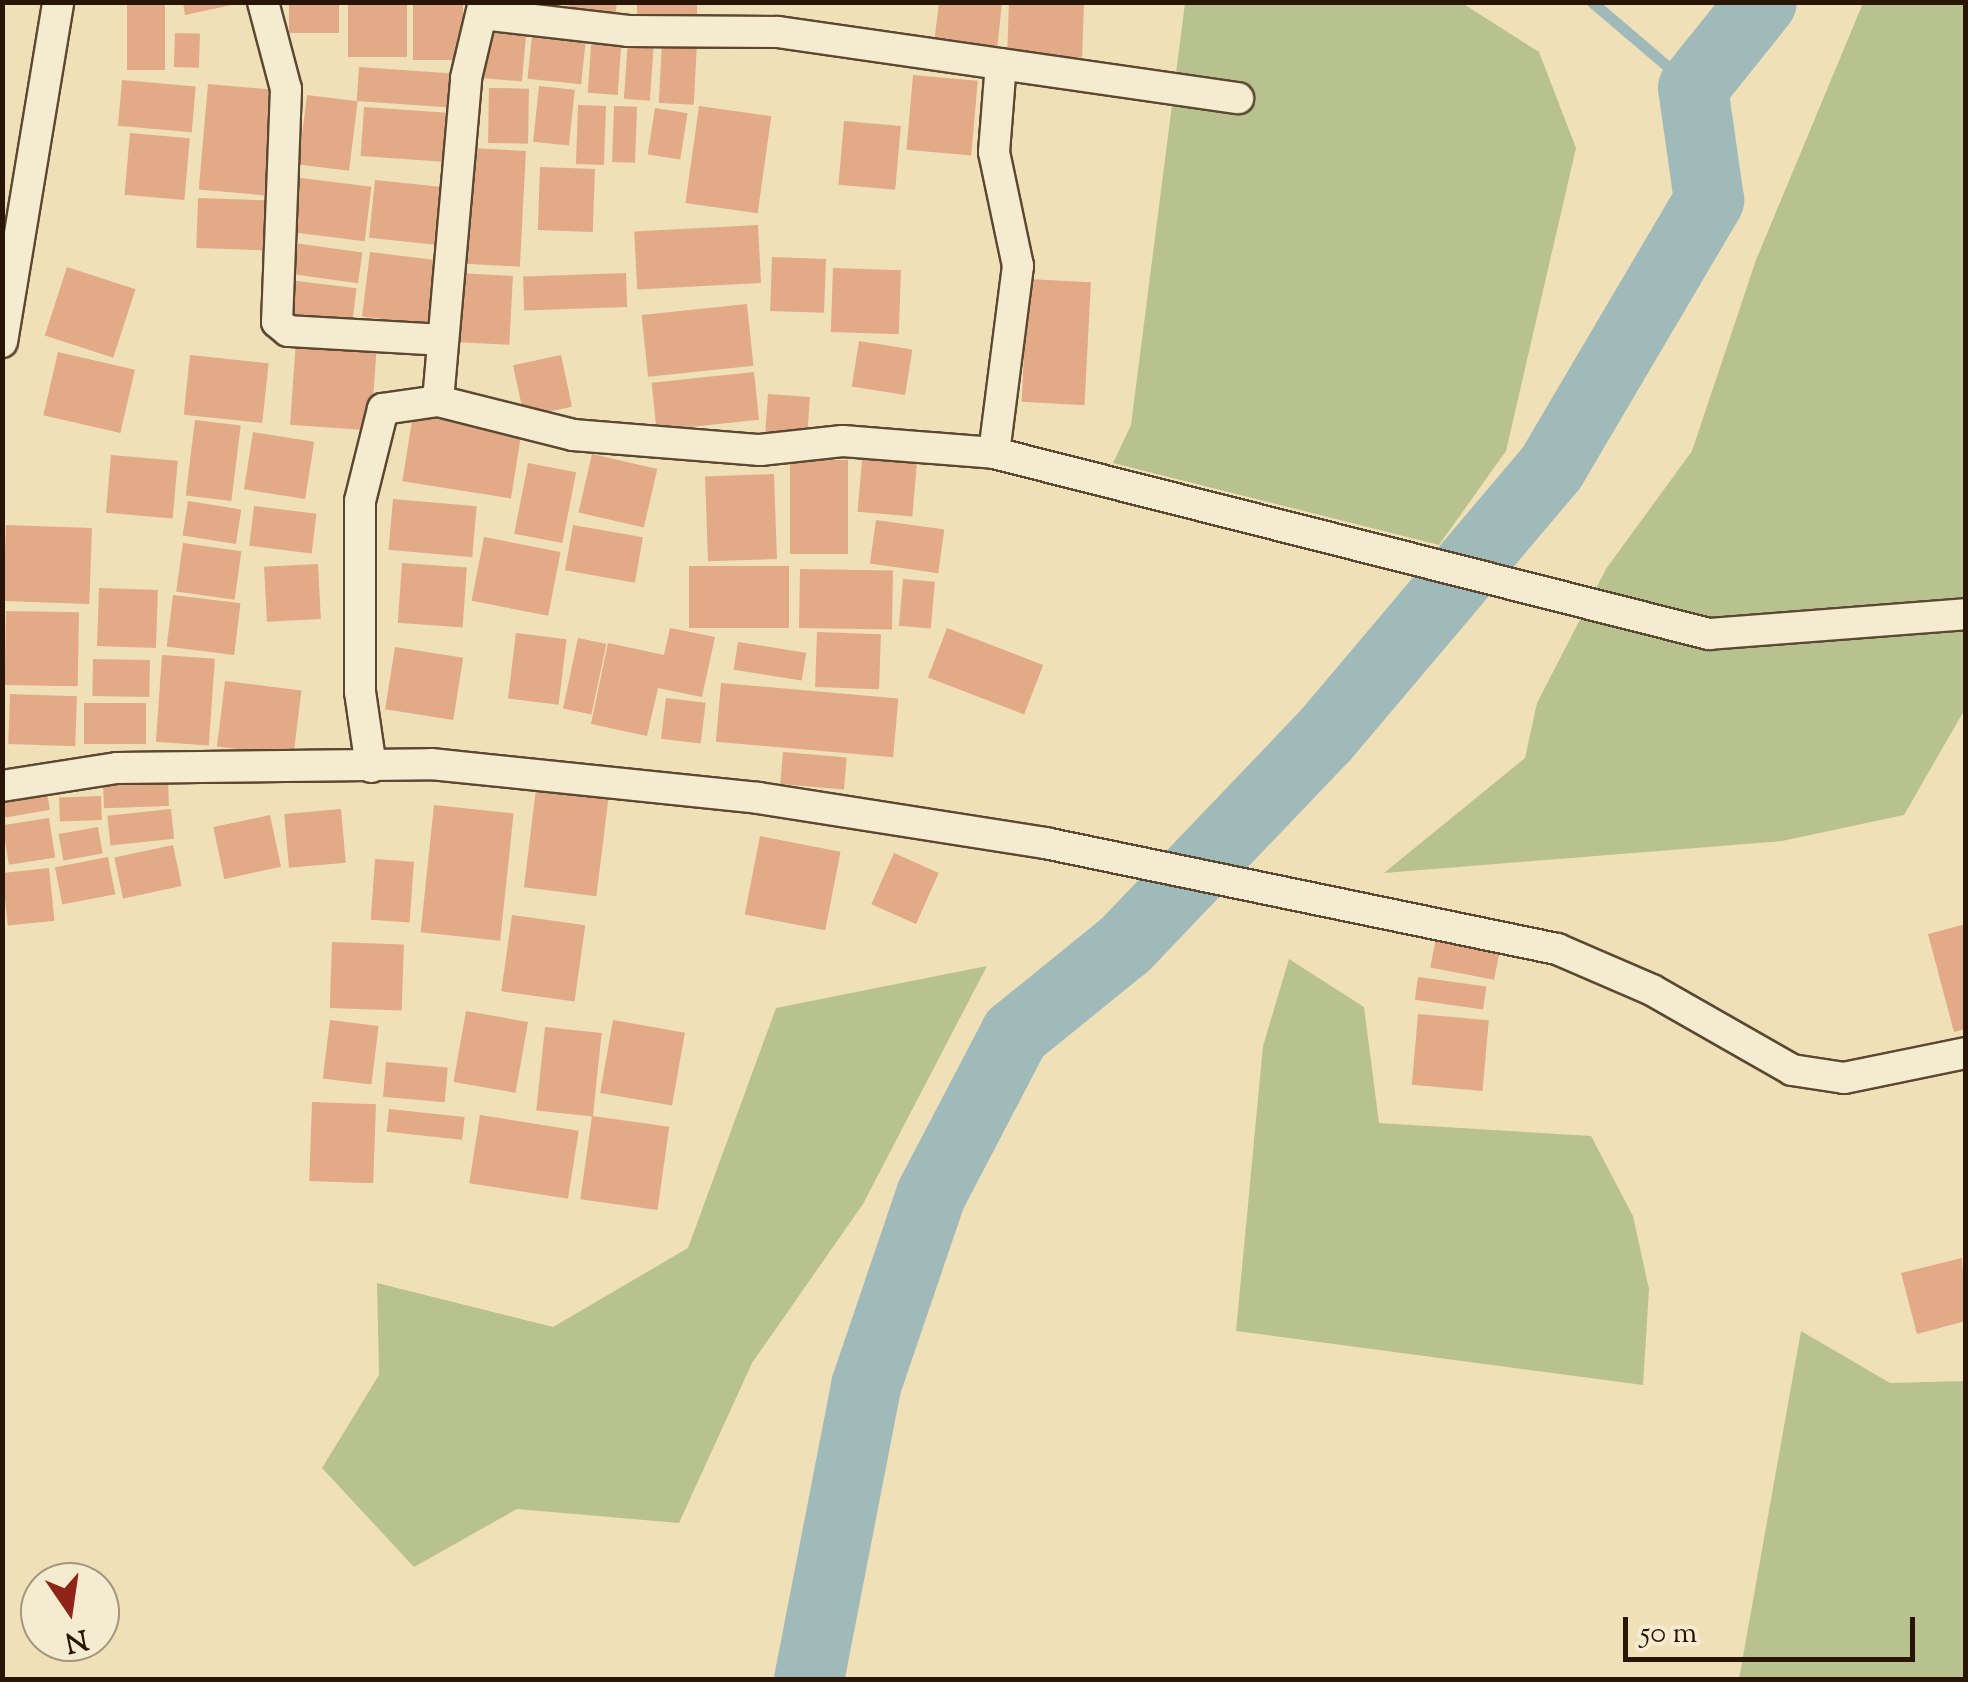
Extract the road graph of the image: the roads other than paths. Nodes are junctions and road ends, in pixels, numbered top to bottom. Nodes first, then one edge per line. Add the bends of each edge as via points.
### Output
1 (58, 2) edge
2 (263, 2) edge
3 (483, 8) edge
4 (1001, 64) junction
5 (1238, 98) dead end
6 (442, 340) junction
7 (2, 342) edge
8 (438, 402) junction
9 (994, 453) junction
10 (1966, 614) edge
11 (372, 768) junction
12 (2, 786) edge
13 (1966, 1052) edge

1 - 7 street
2 - 6 street via 286,89 277,322 288,331
3 - 4 street via 628,31 778,32
3 - 6 street via 466,78
4 - 5 street
4 - 9 street via 994,152 1018,266
6 - 8 street
8 - 9 street via 573,434 760,450 843,441
8 - 11 street via 383,409 360,501 360,692
9 - 10 street via 1386,558 1709,634
11 - 12 street via 118,768
11 - 13 street via 470,764 1045,842 1272,896 1584,957 1792,1070 1844,1078

